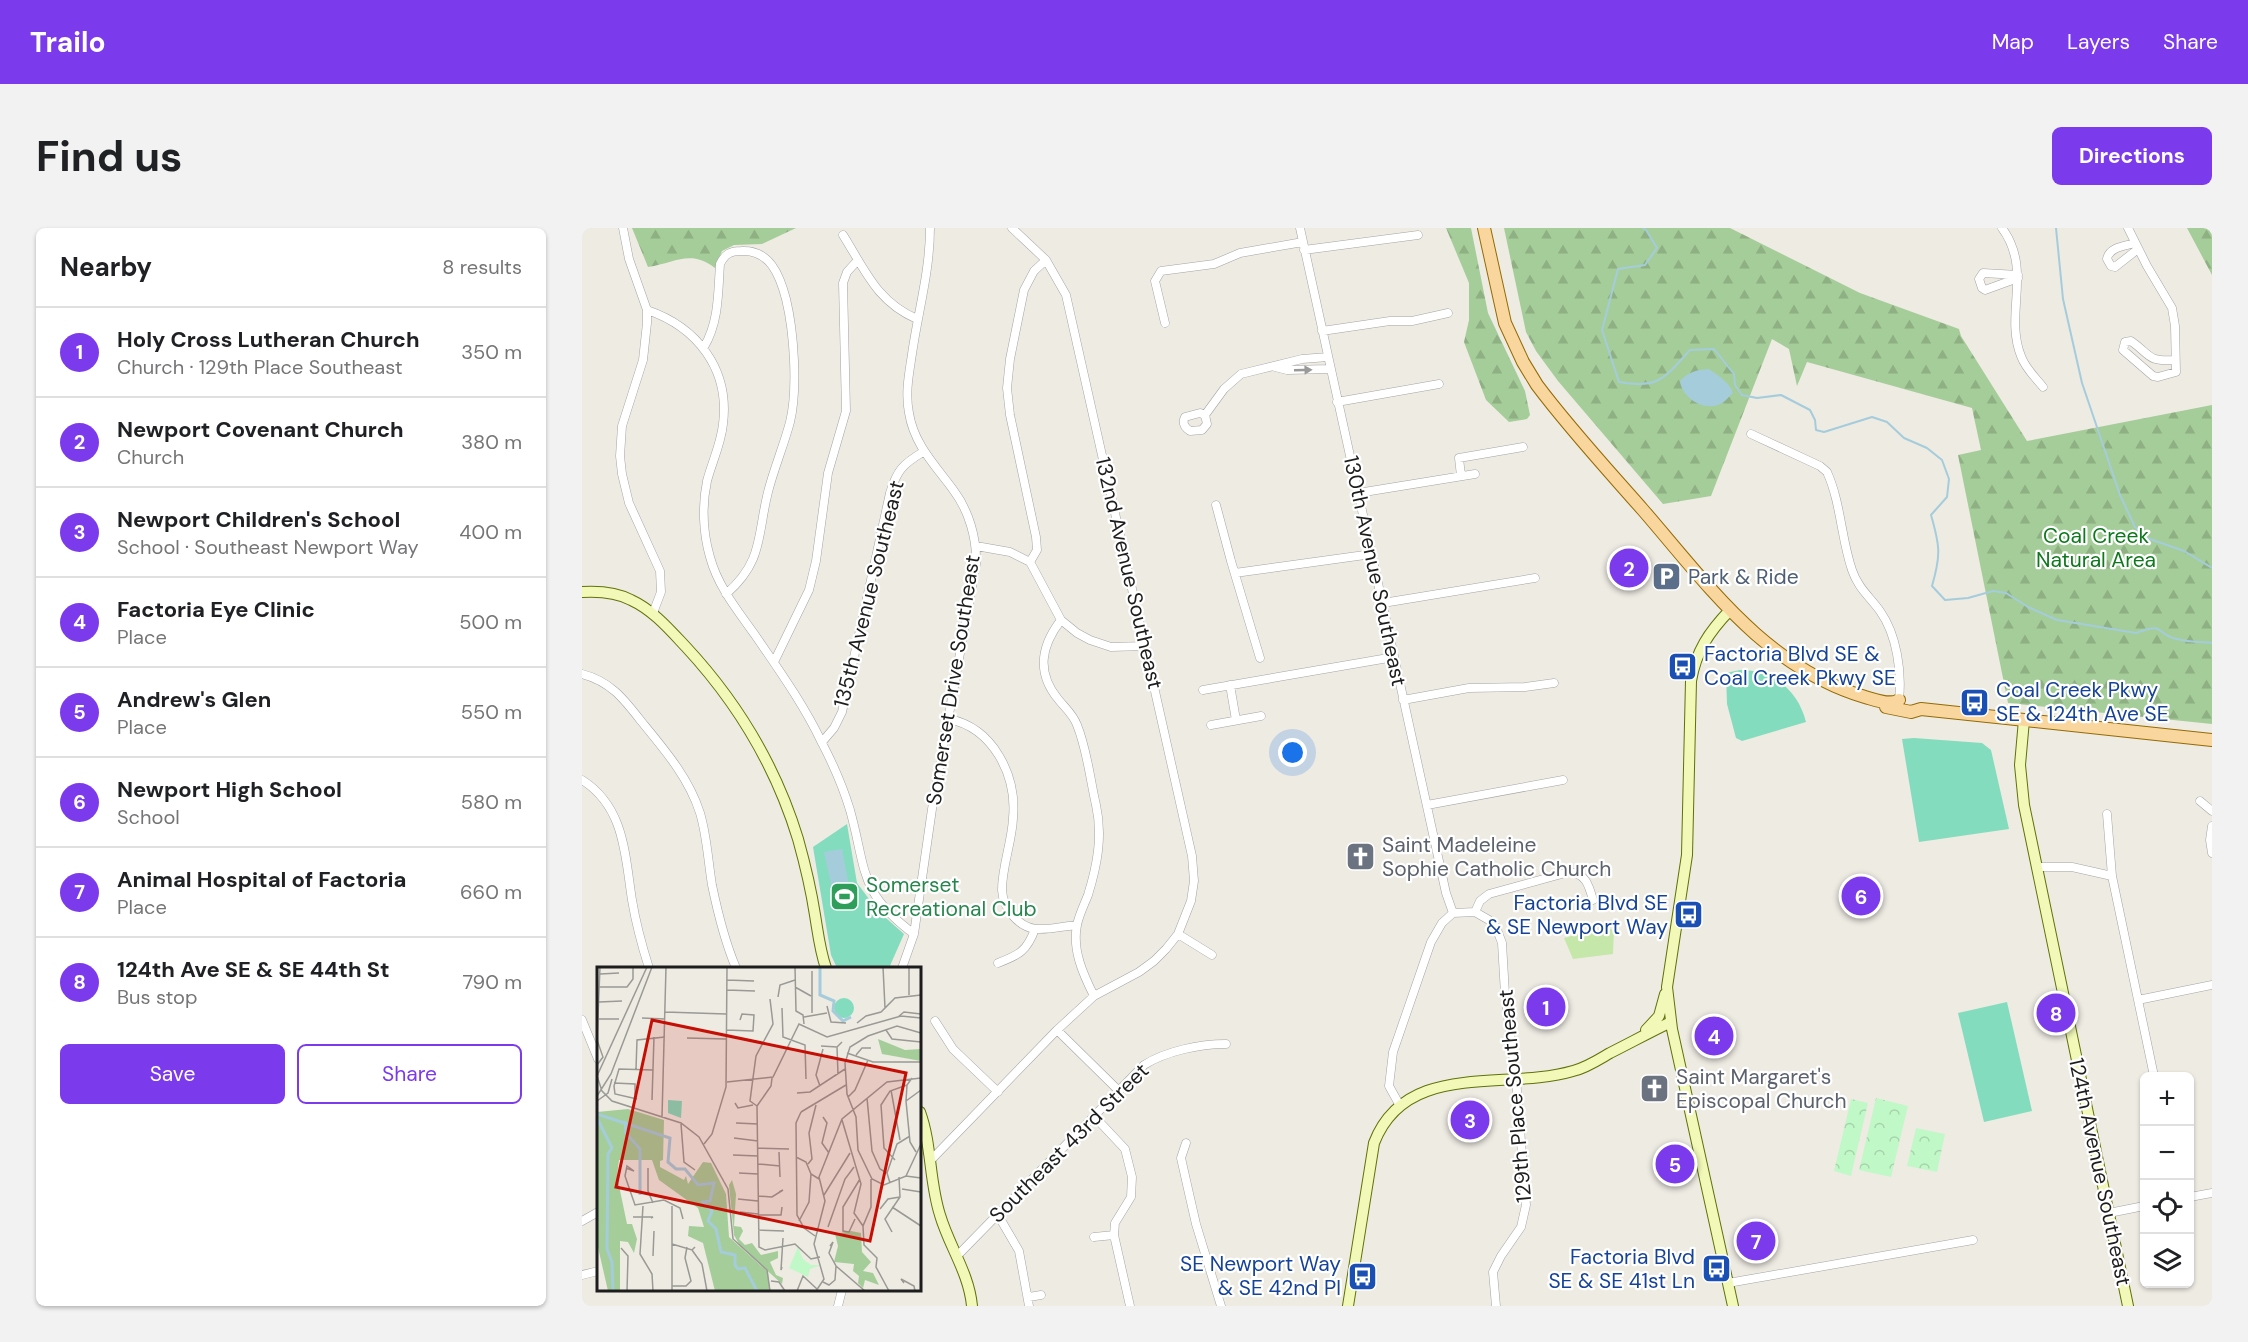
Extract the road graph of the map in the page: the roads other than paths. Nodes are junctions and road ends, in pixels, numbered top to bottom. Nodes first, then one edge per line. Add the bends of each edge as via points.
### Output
1 (622, 228) edge
2 (930, 228) edge
3 (1012, 228) edge
4 (1300, 228) edge
5 (1484, 228) edge
6 (2002, 228) edge
7 (2128, 228) edge
8 (843, 235) dead end
9 (1418, 235) dead end
10 (1304, 246) junction
11 (858, 260) junction
12 (1046, 260) junction
13 (647, 310) junction
14 (1448, 313) dead end
15 (917, 319) junction
16 (1164, 323) dead end
17 (1322, 331) junction
18 (704, 347) junction
19 (1328, 357) junction
20 (2175, 360) junction
21 (1275, 367) junction
22 (1330, 369) junction
23 (1439, 384) dead end
24 (2043, 387) dead end
25 (1337, 402) junction
26 (1205, 415) dead end
27 (1751, 434) dead end
28 (1523, 447) dead end
29 (923, 452) junction
30 (1475, 474) dead end
31 (1461, 476) junction
32 (1358, 493) junction
33 (1216, 505) dead end
34 (976, 546) junction
35 (1372, 554) junction
36 (1030, 562) junction
37 (1235, 573) junction
38 (1535, 578) dead end
39 (582, 592) edge
40 (726, 594) junction
41 (1383, 603) junction
42 (1730, 610) junction
43 (653, 613) junction
44 (1061, 620) junction
45 (1145, 646) junction
46 (1394, 657) junction
47 (1260, 658) dead end
48 (774, 662) junction
49 (582, 674) edge
50 (1554, 683) dead end
51 (1230, 686) junction
52 (1839, 687) junction
53 (1203, 690) dead end
54 (1403, 699) junction
55 (1899, 700) junction
56 (1921, 709) junction
57 (1261, 716) dead end
58 (949, 719) junction
59 (1236, 720) junction
60 (2024, 720) junction
61 (1211, 725) dead end
62 (2212, 740) edge
63 (822, 742) junction
64 (582, 780) edge
65 (1563, 780) dead end
66 (2200, 801) dead end
67 (1427, 804) junction
68 (2212, 811) edge
69 (2107, 814) dead end
70 (2212, 826) edge
71 (2212, 853) edge
72 (2037, 867) junction
73 (2112, 876) junction
74 (1593, 900) dead end
75 (1475, 912) junction
76 (1453, 914) junction
77 (1077, 926) junction
78 (1035, 929) junction
79 (914, 934) junction
80 (1178, 934) junction
81 (1212, 955) dead end
82 (998, 963) dead end
83 (648, 967) edge
84 (735, 967) edge
85 (825, 967) edge
86 (903, 967) edge
87 (2212, 985) edge
88 (1666, 987) junction
89 (1094, 996) junction
90 (2138, 1000) junction
91 (582, 1020) edge
92 (935, 1021) dead end
93 (1671, 1022) junction
94 (1057, 1030) junction
95 (1635, 1040) junction
96 (1226, 1044) dead end
97 (597, 1057) edge
98 (2153, 1072) edge
99 (1516, 1078) junction
100 (1118, 1090) junction
101 (998, 1092) junction
102 (1399, 1104) junction
103 (921, 1115) edge
104 (1094, 1116) junction
105 (1186, 1143) dead end
106 (930, 1161) junction
107 (2212, 1193) edge
108 (2194, 1196) edge
109 (2140, 1207) edge
110 (597, 1213) edge
111 (2109, 1213) junction
112 (998, 1215) junction
113 (582, 1221) edge
114 (1114, 1235) junction
115 (1094, 1237) dead end
116 (1973, 1240) dead end
117 (958, 1255) junction
118 (597, 1271) edge
119 (582, 1275) edge
120 (1728, 1283) junction
121 (842, 1291) edge
122 (1041, 1295) dead end
123 (1029, 1297) junction
124 (838, 1306) edge
125 (972, 1306) edge
126 (1029, 1306) edge
127 (1130, 1306) edge
128 (1221, 1306) edge
129 (1348, 1306) edge
130 (1496, 1306) edge
131 (1733, 1306) edge
132 (2128, 1306) edge

1 - 13 street
2 - 15 street, Somerset Drive Southeast
3 - 12 street, 132nd Avenue Southeast
4 - 10 street, 130th Avenue Southeast
5 - 42 main road via 1505,322 1537,385
6 - 24 street via 2016,255 2018,348 2025,366
7 - 20 street via 2172,308
8 - 11 street
9 - 10 street
10 - 16 street via 1240,253 1214,264 1161,271 1155,281
10 - 17 street, 130th Avenue Southeast
11 - 15 street via 885,300
11 - 48 street via 843,283 846,411 828,473 813,576
12 - 36 street via 1034,271 1024,290 1007,388 1036,537 1037,550
12 - 45 street, 132nd Avenue Southeast via 1068,304
13 - 18 street via 668,318
13 - 43 street via 645,351 620,442 629,503 660,571 661,592
14 - 17 street
15 - 29 street, Somerset Drive Southeast via 907,401
17 - 19 street, 130th Avenue Southeast
18 - 40 street via 719,378 724,422 708,480 704,526 713,569
18 - 40 street via 715,323 724,256 743,250 768,260 779,277 790,321 794,388 790,420 770,483 757,551 743,576
19 - 21 street
19 - 22 street, 130th Avenue Southeast
20 - 20 street via 2152,359 2131,341 2123,346 2153,376 2174,374
21 -> 22 street
21 - 26 street via 1250,371 1233,379
22 - 25 street, 130th Avenue Southeast
23 - 25 street
25 - 32 street, 130th Avenue Southeast
27 - 55 street via 1827,472 1854,577 1883,615 1891,633 1900,670
28 - 31 street via 1459,458
29 - 34 street, Somerset Drive Southeast via 960,501
29 - 63 street, 135th Avenue Southeast via 906,462 895,477 842,712
30 - 31 street
31 - 32 street
32 - 35 street, 130th Avenue Southeast
33 - 37 street
34 - 36 street via 1010,552
34 - 58 street, Somerset Drive Southeast
35 - 37 street
35 - 41 street, 130th Avenue Southeast
36 - 44 street
37 - 47 street
38 - 41 street
39 - 43 main road via 615,594
40 - 48 street
41 - 46 street, 130th Avenue Southeast
42 - 52 main road via 1790,662
42 - 88 main road via 1705,638 1692,672 1688,855
43 - 85 main road via 727,696 773,774 808,876
44 - 45 street via 1101,644
44 - 77 street via 1045,646 1045,673 1049,686 1078,727 1099,830 1095,871
45 - 80 street, 132nd Avenue Southeast via 1192,856 1191,901
46 - 51 street
46 - 54 street, 130th Avenue Southeast
48 - 63 street
49 - 84 street via 613,688 689,786 701,815 712,885
50 - 54 street via 1469,688
51 - 53 street
51 - 59 street
52 - 55 main road via 1886,702
52 - 56 main road via 1844,694 1881,706 1911,712
54 - 67 street, 130th Avenue Southeast
55 - 56 main road via 1910,701
56 - 60 main road
57 - 59 street
58 - 78 street via 970,726 983,736 1006,771 1014,817 1003,897 1014,918
58 - 79 street, Somerset Drive Southeast
59 - 61 street
60 - 62 main road
60 - 72 main road, 124th Avenue Southeast via 2020,774
63 - 79 street via 849,807 870,888 886,911
64 - 83 street via 608,804 622,833 635,916
65 - 67 street
66 - 68 street
67 - 76 street, 130th Avenue Southeast
69 - 73 street
70 - 71 street
72 - 73 street via 2072,867
72 - 111 main road, 124th Avenue Southeast
73 - 90 street
74 - 75 street via 1584,878 1569,872 1489,894
75 - 76 street
75 - 99 street, 129th Place Southeast via 1489,920 1500,934
76 - 102 street via 1442,923 1431,942 1393,1052 1389,1079
77 - 78 street
77 - 89 street via 1080,966
78 - 82 street via 1026,948
79 - 86 street, Somerset Drive Southeast
80 - 81 street
80 - 89 street via 1154,961
87 - 90 street
88 - 93 main road
88 - 95 main road via 1657,1020
89 - 94 street
90 - 98 street
91 - 97 street
92 - 101 street via 953,1049
93 - 95 main road
93 - 120 main road
94 - 100 street
94 - 101 street
95 - 99 main road via 1573,1071
96 - 100 street, Southeast 43rd Street via 1160,1056 1144,1065
99 - 102 main road via 1432,1089
99 - 130 street, 129th Place Southeast via 1526,1205 1521,1227 1493,1272
100 - 104 street, Southeast 43rd Street
101 - 106 street
102 - 129 main road via 1382,1124 1374,1143
103 - 106 main road
104 - 112 street, Southeast 43rd Street
104 - 114 street via 1125,1149 1132,1178 1131,1197 1115,1223
105 - 128 street via 1182,1158 1188,1189
106 - 117 main road via 941,1218
107 - 108 street
109 - 111 street
110 - 113 street
111 - 132 main road, 124th Avenue Southeast
112 - 117 street, Southeast 43rd Street
112 - 123 street via 1018,1251
114 - 115 street
114 - 127 street
116 - 120 street
117 - 125 main road
118 - 119 street
120 - 131 main road
121 - 124 street
122 - 123 street
123 - 126 street

